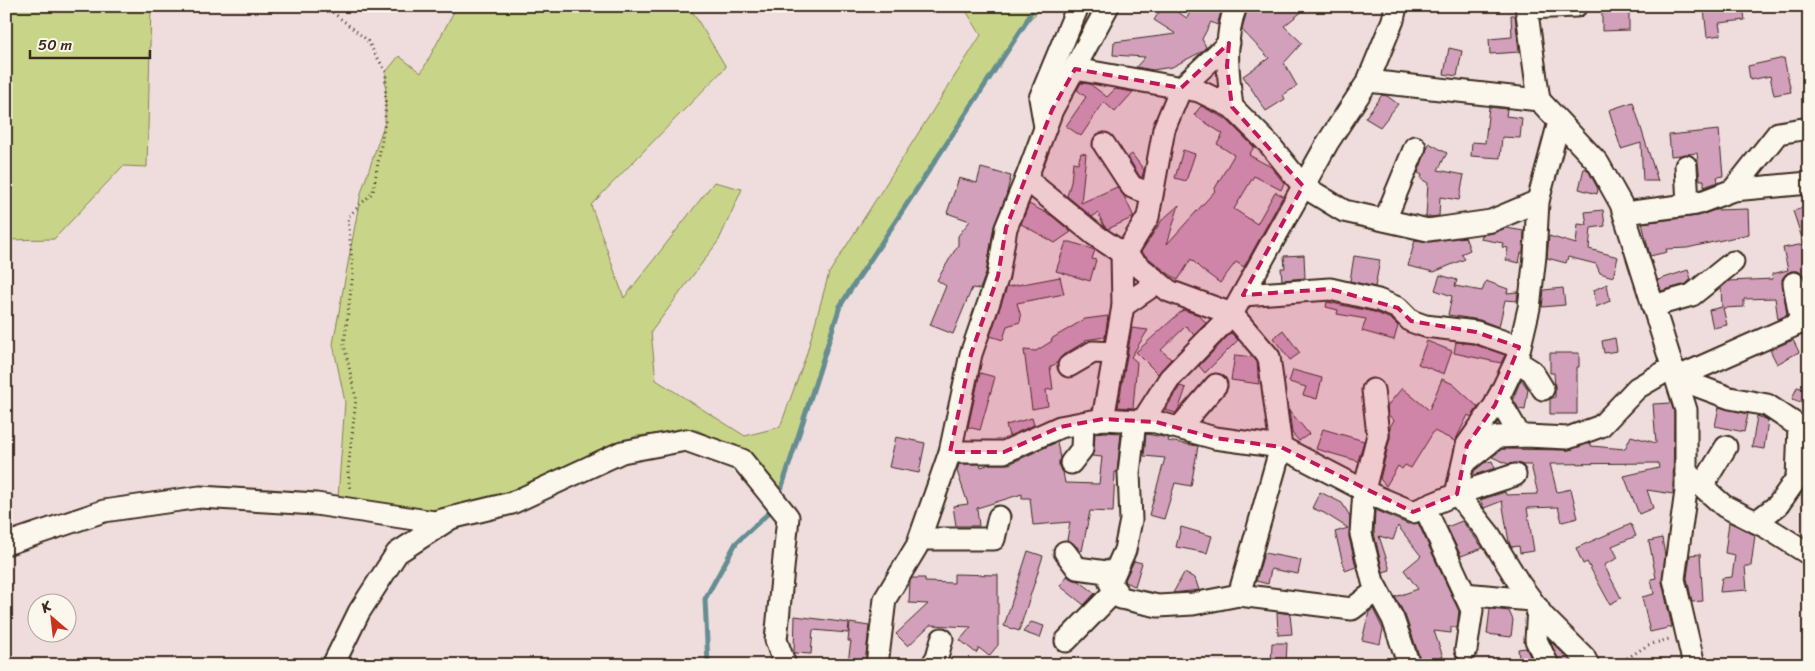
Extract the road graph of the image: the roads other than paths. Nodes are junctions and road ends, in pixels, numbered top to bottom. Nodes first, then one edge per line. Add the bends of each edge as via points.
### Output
1 (1077, 6) edge
2 (1108, 6) edge
3 (1236, 6) edge
4 (1396, 6) edge
5 (1576, 6) edge
6 (1526, 7) edge
7 (1229, 42) junction
8 (1075, 69) junction
9 (1368, 81) junction
10 (1181, 88) junction
11 (1540, 100) junction
12 (1232, 107) junction
13 (1559, 122) junction
14 (1045, 127) junction
15 (1809, 128) edge
16 (1104, 144) dead end
17 (1415, 146) dead end
18 (1686, 166) dead end
19 (1026, 180) junction
20 (1809, 183) edge
21 (1303, 186) junction
22 (1733, 190) junction
23 (1152, 194) junction
24 (1538, 201) junction
25 (1688, 205) junction
26 (1624, 213) junction
27 (1385, 220) junction
28 (1123, 254) junction
29 (1733, 262) dead end
30 (1158, 282) junction
31 (1794, 283) dead end
32 (1243, 295) junction
33 (1123, 306) junction
34 (1653, 306) junction
35 (1232, 314) junction
36 (1805, 321) edge
37 (1115, 353) junction
38 (1517, 354) junction
39 (1069, 366) dead end
40 (1675, 373) junction
41 (1216, 386) dead end
42 (1543, 389) dead end
43 (1373, 390) dead end
44 (1498, 398) junction
45 (1093, 421) junction
46 (1138, 421) junction
47 (1179, 428) junction
48 (1804, 429) edge
49 (1520, 436) junction
50 (1281, 446) junction
51 (1726, 447) dead end
52 (950, 452) junction
53 (1071, 463) dead end
54 (1462, 464) junction
55 (1686, 472) junction
56 (1515, 476) dead end
57 (1702, 486) junction
58 (1364, 490) junction
59 (1457, 494) junction
60 (1425, 508) junction
61 (999, 517) dead end
62 (450, 518) junction
63 (1756, 522) junction
64 (920, 539) junction
65 (6, 544) edge
66 (1065, 552) dead end
67 (1809, 554) edge
68 (1115, 582) junction
69 (1377, 590) junction
70 (1464, 594) junction
71 (1239, 595) junction
72 (1535, 604) junction
73 (942, 639) dead end
74 (1066, 641) dead end
75 (1466, 650) dead end
76 (1588, 664) edge
77 (333, 665) edge
78 (785, 665) edge
79 (877, 665) edge
80 (932, 665) edge
81 (1409, 665) edge
82 (1548, 665) edge
83 (1694, 665) edge

1 - 14 street via 1040,98
2 - 8 street
3 - 7 street via 1231,18
4 - 9 street
5 - 6 street
6 - 11 street
7 - 10 street
7 - 12 street via 1227,66
8 - 10 street
8 - 14 street
9 - 11 street
9 - 21 street
10 - 12 street via 1199,91
10 - 23 street via 1164,129
11 - 13 street
12 - 21 street via 1270,145
13 - 24 street
13 - 26 street via 1598,163
14 - 19 street
15 - 22 street via 1778,134
16 - 23 street via 1132,187
17 - 27 street
18 - 25 street
19 - 28 street
19 - 52 street via 1006,228 998,276 971,354
20 - 22 street
21 - 27 street via 1344,211
21 - 32 street
22 - 25 street
23 - 28 street via 1148,217
24 - 27 street via 1491,221 1428,230
24 - 38 street via 1529,308
25 - 26 street
26 - 34 street
28 - 30 street
28 - 33 street
29 - 34 street via 1692,295
30 - 33 street
30 - 35 street via 1168,291
31 - 36 street
32 - 35 street
32 - 38 street via 1330,289 1378,300 1398,308 1410,321 1418,324 1476,332
33 - 37 street
34 - 40 street
35 - 46 street via 1170,378
35 - 50 street via 1269,357
36 - 40 street
37 - 39 street via 1093,352
37 - 45 street
38 - 42 street
38 - 44 street
40 - 48 street via 1730,398 1767,405
40 - 49 street via 1637,388 1601,426 1568,438
40 - 55 street via 1686,410
41 - 47 street
43 - 58 street via 1378,435
44 - 49 street
44 - 54 street via 1467,445
45 - 46 street
45 - 52 street via 1060,427 1004,452
45 - 53 street via 1082,449
46 - 47 street
46 - 68 street via 1129,473 1131,520
47 - 50 street via 1215,438
48 - 63 street via 1797,478 1778,505
49 - 54 street via 1497,437
50 - 58 street
50 - 71 street
51 - 57 street
52 - 64 street
54 - 59 street
55 - 57 street
55 - 83 street via 1674,579
56 - 59 street
57 - 63 street via 1724,506
58 - 60 street via 1413,512
58 - 69 street via 1361,534
59 - 60 street
59 - 72 street via 1489,534
60 - 70 street
61 - 64 street via 994,540
62 - 65 street via 434,522 316,504 200,497 104,512
62 - 77 street via 397,553 359,612
62 - 78 street via 512,503 622,452 686,440 742,460 788,516 776,640
63 - 67 street
64 - 79 street via 885,599
66 - 68 street via 1077,568
68 - 71 street via 1121,598 1158,606 1193,604
68 - 74 street
69 - 71 street via 1352,609
69 - 81 street via 1393,619
70 - 72 street
70 - 75 street via 1472,610
72 - 76 street
72 - 82 street via 1536,640
73 - 80 street

